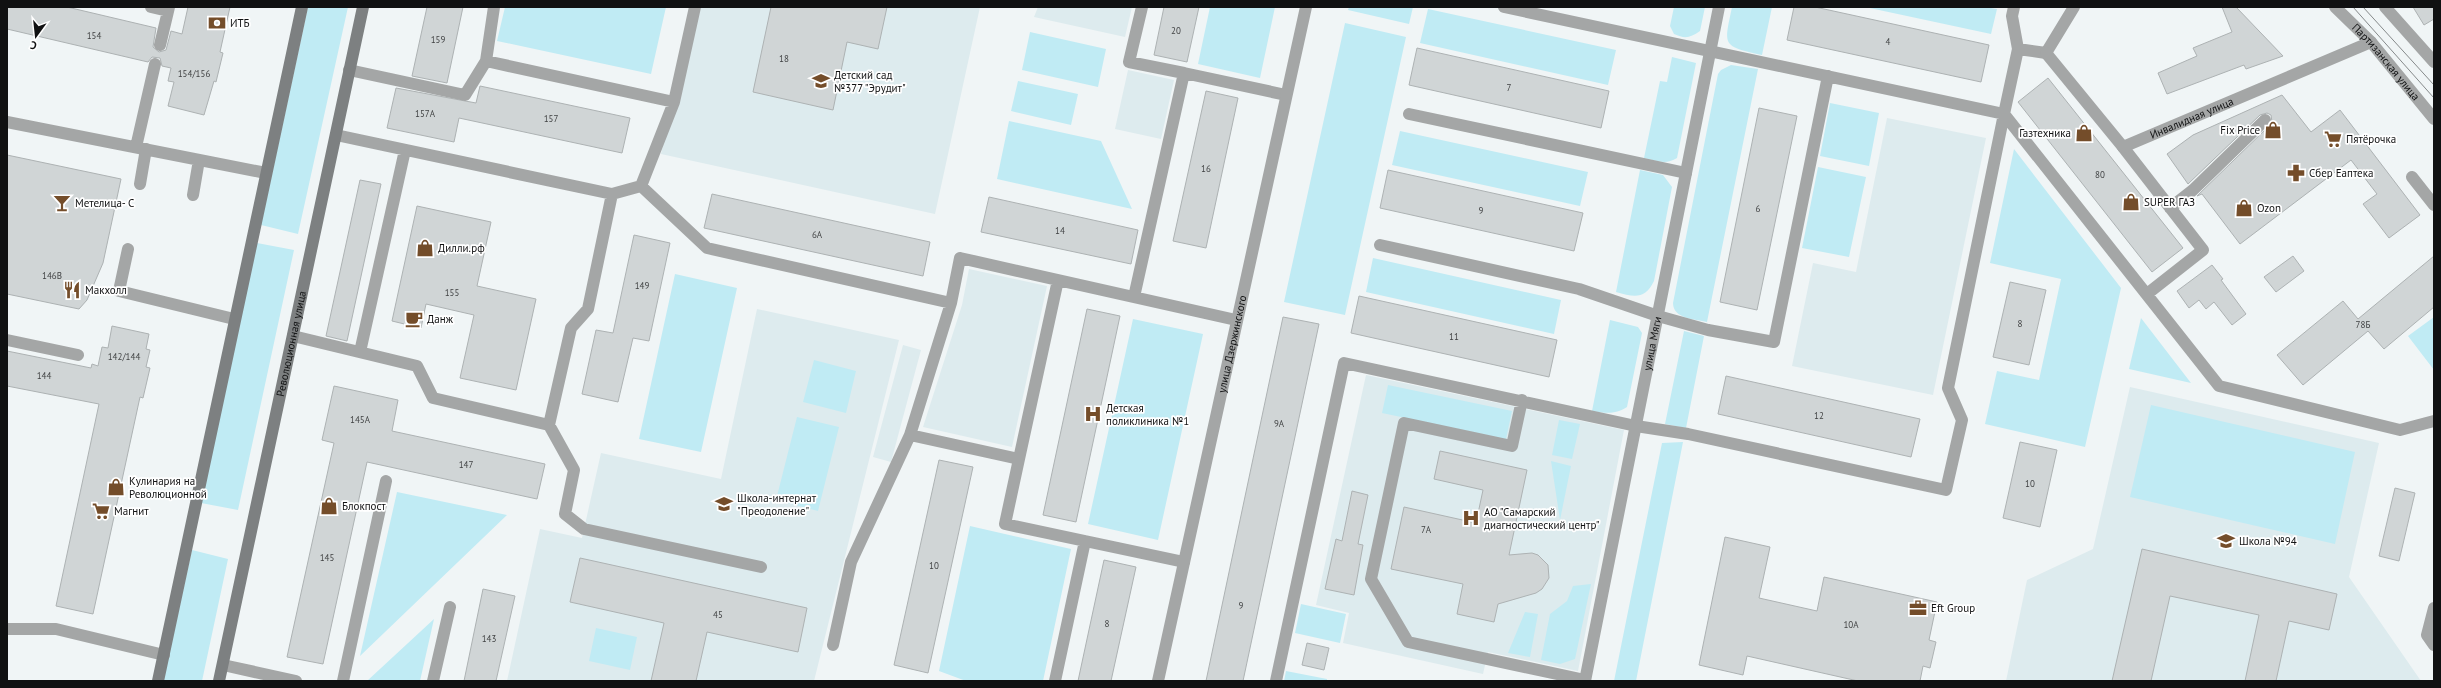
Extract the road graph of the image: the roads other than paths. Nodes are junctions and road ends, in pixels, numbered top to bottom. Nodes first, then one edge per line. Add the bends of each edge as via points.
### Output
1 (151, 7) edge
2 (302, 7) edge
3 (363, 7) edge
4 (494, 7) edge
5 (695, 7) edge
6 (1142, 7) edge
7 (1306, 7) edge
8 (1504, 7) edge
9 (1719, 7) edge
10 (2014, 7) edge
11 (2074, 7) edge
12 (2335, 7) edge
13 (2385, 7) edge
14 (168, 9) edge
15 (2372, 42) junction
16 (160, 45) dead end
17 (2018, 49) junction
18 (1710, 51) junction
19 (2046, 53) junction
20 (2432, 55) edge
21 (486, 61) junction
22 (155, 64) dead end
23 (349, 70) junction
24 (1184, 74) junction
25 (1828, 76) junction
26 (1286, 95) junction
27 (674, 102) junction
28 (1409, 114) dead end
29 (2004, 114) junction
30 (2434, 119) edge
31 (2265, 120) dead end
32 (7, 122) edge
33 (336, 135) junction
34 (2123, 147) junction
35 (141, 148) junction
36 (405, 150) junction
37 (199, 160) junction
38 (266, 173) junction
39 (1686, 173) junction
40 (2412, 177) dead end
41 (140, 184) dead end
42 (641, 186) junction
43 (612, 194) junction
44 (193, 195) dead end
45 (2434, 205) edge
46 (2170, 208) junction
47 (1380, 245) dead end
48 (128, 249) dead end
49 (1058, 280) junction
50 (2147, 294) junction
51 (1134, 297) junction
52 (952, 303) junction
53 (1658, 316) junction
54 (234, 319) junction
55 (1236, 320) junction
56 (293, 336) junction
57 (7, 340) edge
58 (360, 352) junction
59 (78, 355) dead end
60 (1522, 400) junction
61 (2434, 421) edge
62 (549, 425) junction
63 (1636, 426) junction
64 (910, 435) junction
65 (1019, 459) junction
66 (386, 481) dead end
67 (1085, 541) junction
68 (1184, 562) junction
69 (760, 567) dead end
70 (450, 607) dead end
71 (2434, 608) edge
72 (7, 629) edge
73 (2434, 645) edge
74 (833, 646) dead end
75 (164, 655) junction
76 (223, 665) junction
77 (1585, 680) edge
78 (158, 681) edge
79 (219, 681) edge
80 (296, 681) edge
81 (343, 681) edge
82 (433, 681) edge
83 (1055, 681) edge
84 (1158, 681) edge
85 (1276, 681) edge

1 - 14 street
2 - 38 main road
3 - 23 main road, Революционная улица
4 - 21 street
5 - 27 street
6 - 24 street via 1129,62
7 - 26 street, улица Дзержинского
8 - 18 street
9 - 18 street, улица Мяги
10 - 17 street via 2012,16
11 - 19 street
12 - 15 street, Партизанская улица
13 - 20 street
14 - 16 street
15 - 30 street, Партизанская улица
15 - 34 street, Инвалидная улица
17 - 19 street
17 - 29 street
18 - 25 street
18 - 39 street, улица Мяги
19 - 34 street
21 - 23 street via 465,95
21 - 27 street
22 - 35 street
23 - 33 main road, Революционная улица
24 - 26 street
24 - 51 street
25 - 29 street
25 - 53 street via 1774,342 1708,330
26 - 55 street, улица Дзержинского
27 - 42 street
28 - 39 street
29 - 50 street
29 - 63 street via 1948,388 1962,420 1946,490 1688,434
31 - 46 street via 2193,190
32 - 35 street
33 - 36 street
33 - 56 main road, Революционная улица
34 - 46 street
35 - 37 street
35 - 41 street
36 - 43 street
36 - 58 street
37 - 38 street
37 - 44 street
38 - 54 main road
39 - 53 street, улица Мяги
40 - 45 street
42 - 43 street
42 - 52 street via 708,248
43 - 62 street via 588,309 571,328
46 - 50 street via 2203,250
47 - 53 street via 1579,290
48 - 54 street via 119,291
49 - 51 street
49 - 52 street via 960,258
49 - 65 street
50 - 61 street via 2219,386 2400,430
51 - 55 street
52 - 64 street
53 - 63 street, улица Мяги
54 - 75 main road
55 - 68 street, улица Дзержинского
56 - 58 street
56 - 76 main road, Революционная улица
57 - 59 street
58 - 62 street via 417,366 433,398
60 - 63 street
60 - 77 street via 1512,446 1404,423 1371,579 1408,642
60 - 85 street via 1344,363
62 - 69 street via 574,470 565,514 584,529
63 - 77 street, улица Мяги
64 - 65 street
64 - 74 street via 851,562
65 - 67 street via 1005,524
66 - 81 street
67 - 68 street
67 - 83 street
68 - 84 street, улица Дзержинского
70 - 82 street
71 - 73 street via 2427,635
72 - 75 street via 56,629
75 - 78 main road
76 - 79 main road, Революционная улица
76 - 80 street

